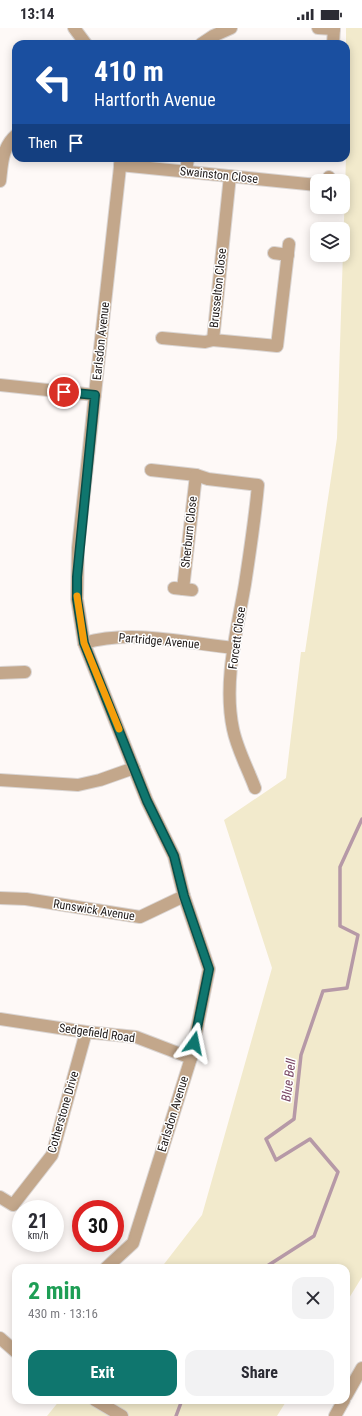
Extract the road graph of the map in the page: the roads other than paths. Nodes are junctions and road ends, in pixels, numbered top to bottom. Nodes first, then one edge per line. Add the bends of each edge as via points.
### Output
1 (74, 28) edge
2 (231, 28) edge
3 (318, 28) edge
4 (334, 28) edge
5 (83, 40) edge
6 (207, 40) edge
7 (334, 40) edge
8 (12, 139) edge
9 (121, 162) edge
10 (187, 162) edge
11 (186, 171) junction
12 (230, 176) junction
13 (0, 181) edge
14 (310, 184) edge
15 (274, 253) dead end
16 (162, 338) dead end
17 (213, 340) junction
18 (0, 385) edge
19 (95, 395) junction
20 (151, 470) dead end
21 (196, 476) junction
22 (183, 589) dead end
23 (84, 643) junction
24 (234, 648) junction
25 (25, 672) dead end
26 (0, 673) edge
27 (134, 768) junction
28 (0, 780) edge
29 (256, 788) dead end
30 (184, 896) junction
31 (0, 898) edge
32 (0, 1019) edge
33 (86, 1032) junction
34 (191, 1058) junction
35 (0, 1197) edge
36 (110, 1264) edge
37 (0, 1338) edge
38 (12, 1348) edge
39 (362, 1368) edge
40 (358, 1383) edge
41 (350, 1392) edge
42 (102, 1404) edge
43 (342, 1404) edge
44 (119, 1414) edge
45 (334, 1416) edge

1 - 5 street
2 - 6 street
3 - 4 street
4 - 7 street
8 - 13 street via 3,154
9 - 11 street, Swainston Close
9 - 19 street, Earlsdon Avenue
10 - 11 street
11 - 12 street, Swainston Close
12 - 14 street, Swainston Close
12 - 17 street, Brusselton Close
15 - 17 street, Brusselton Close via 288,249 277,346
16 - 17 street via 205,342
18 - 19 street
19 - 23 street, Earlsdon Avenue via 77,577 77,599
20 - 21 street
21 - 22 street, Sherburn Close
21 - 24 street, Forcett Close via 208,480 258,485 252,543
23 - 24 street, Partridge Avenue via 130,636
23 - 27 street, Earlsdon Avenue
24 - 29 street, Forcett Close via 230,693 233,728
25 - 26 street
27 - 28 street via 78,785
27 - 30 street, Earlsdon Avenue via 154,818 174,856
30 - 31 street, Runswick Avenue via 140,917 26,899
30 - 34 street, Earlsdon Avenue via 209,969
32 - 33 street, Sedgefield Road
33 - 34 street, Sedgefield Road via 136,1037
33 - 35 street, Cotherstone Drive via 52,1155 13,1205
34 - 36 street, Earlsdon Avenue via 133,1243
37 - 38 street
39 - 40 street
40 - 41 street
42 - 44 street
43 - 45 street

